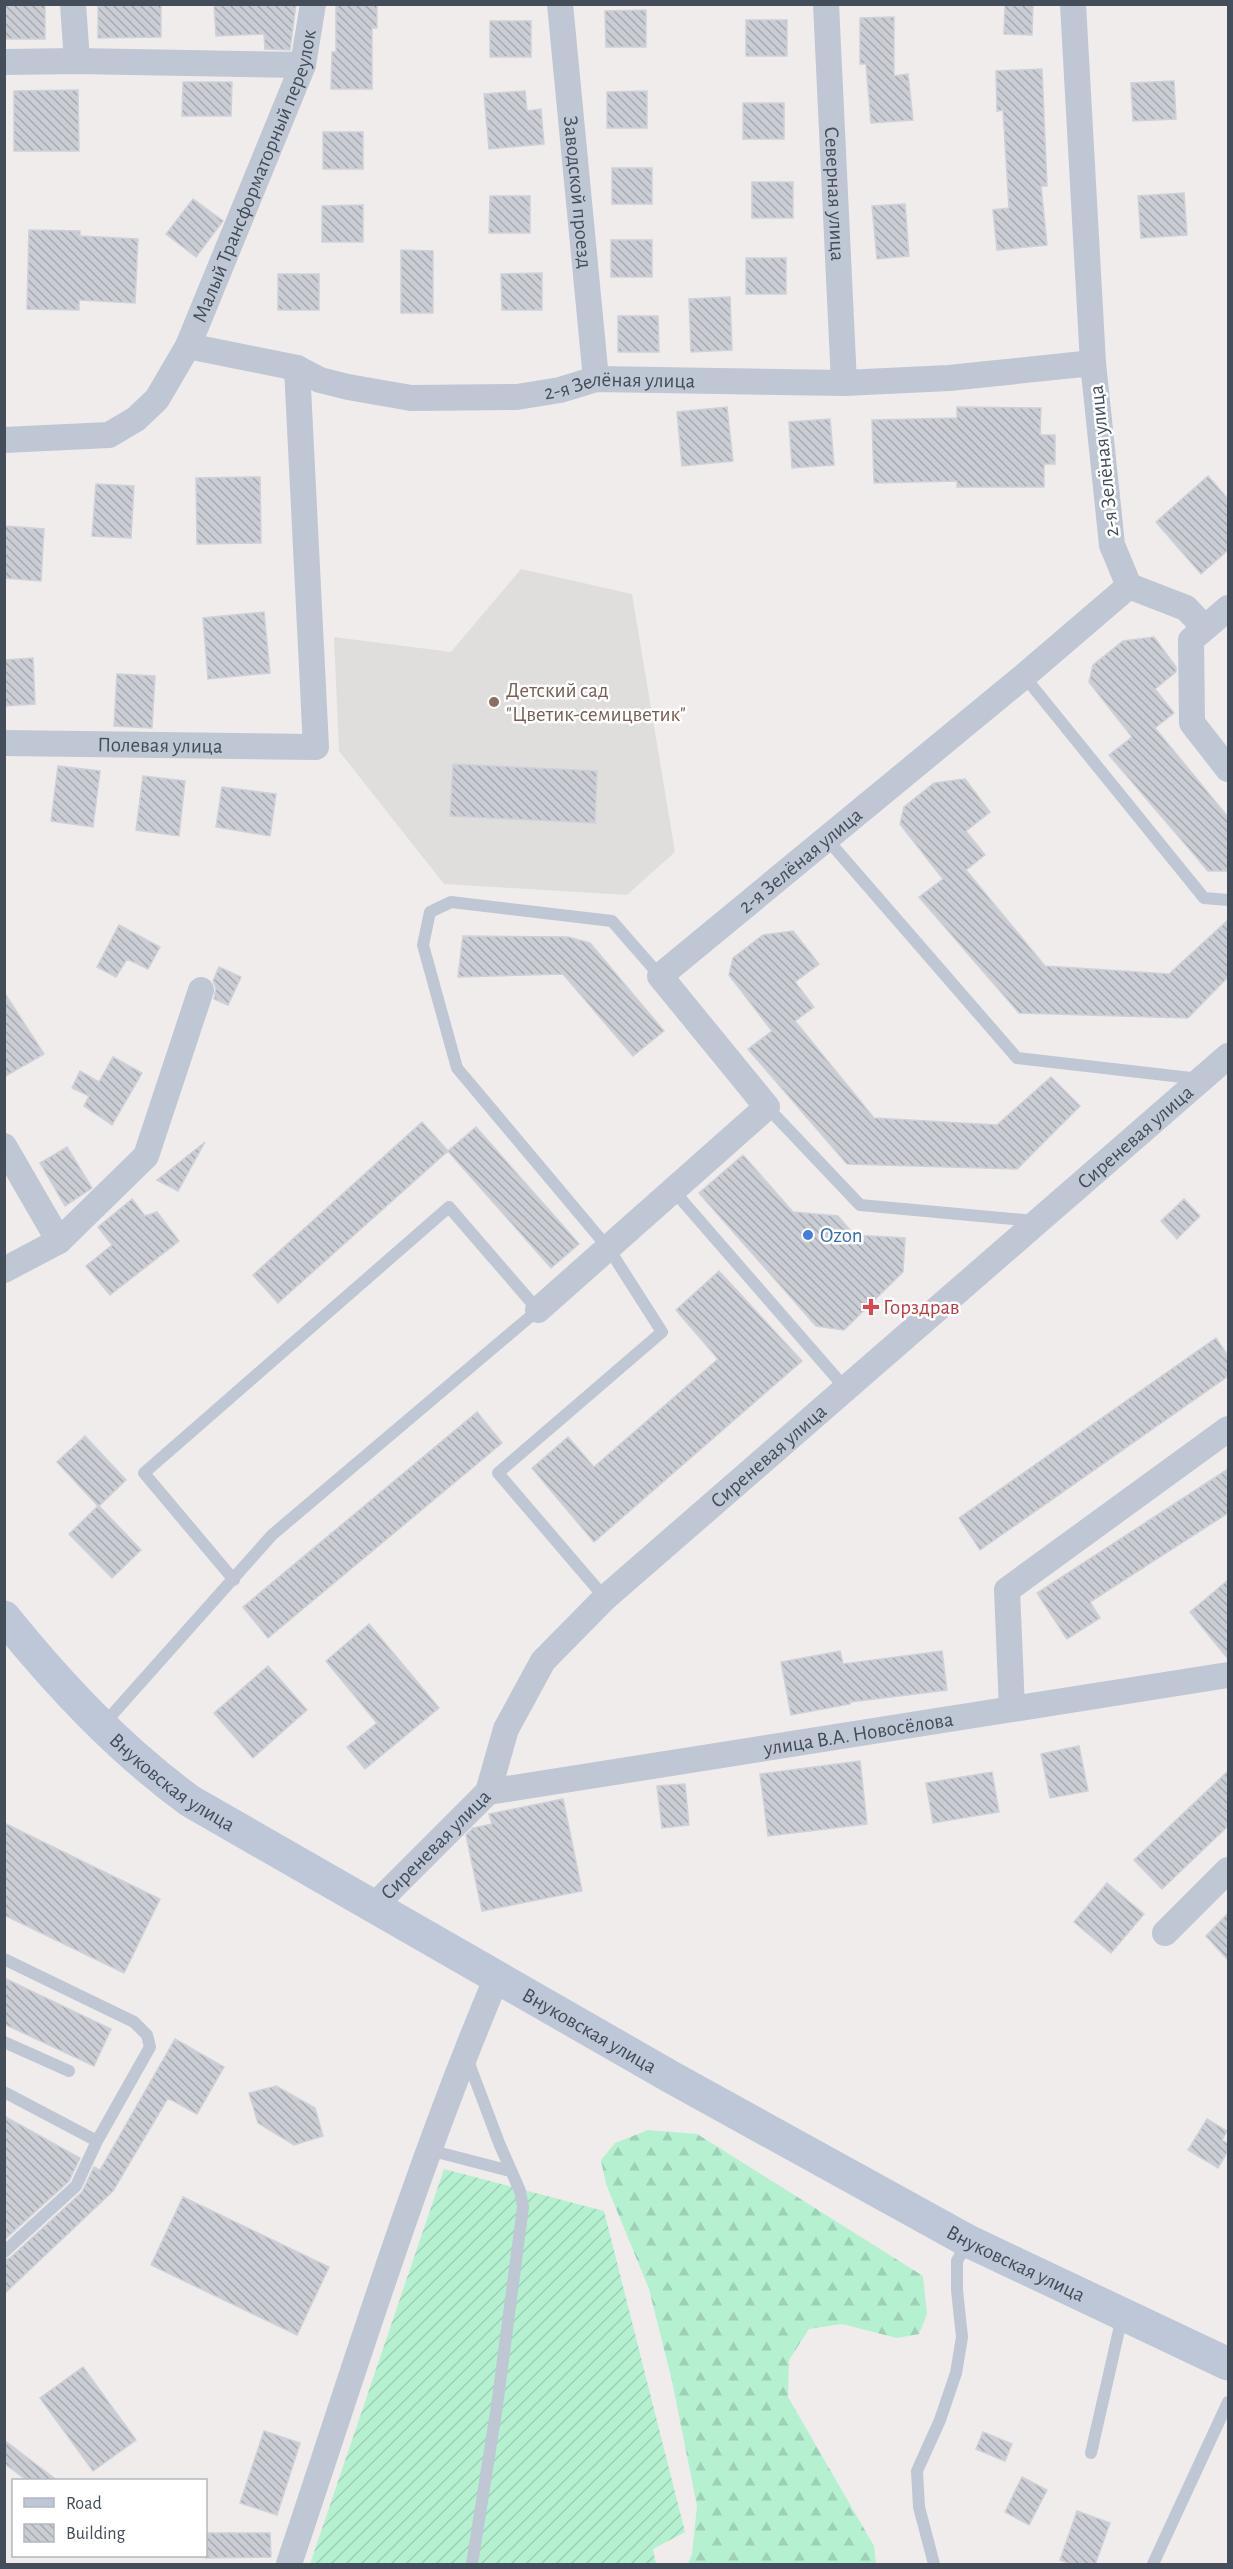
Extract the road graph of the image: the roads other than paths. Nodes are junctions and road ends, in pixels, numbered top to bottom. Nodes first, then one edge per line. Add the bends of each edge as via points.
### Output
1 (73, 4) edge
2 (313, 4) edge
3 (560, 4) edge
4 (826, 4) edge
5 (1073, 4) edge
6 (76, 61) junction
7 (4, 62) edge
8 (303, 65) junction
9 (188, 346) junction
10 (1093, 363) junction
11 (297, 368) junction
12 (596, 379) junction
13 (844, 383) junction
14 (4, 440) edge
15 (1129, 586) junction
16 (1228, 608) edge
17 (1205, 628) junction
18 (1024, 676) junction
19 (4, 743) edge
20 (1228, 769) edge
21 (826, 838) junction
22 (1228, 900) edge
23 (660, 976) junction
24 (201, 990) dead end
25 (1228, 1056) edge
26 (1202, 1079) junction
27 (767, 1107) junction
28 (4, 1146) edge
29 (673, 1190) junction
30 (1039, 1221) junction
31 (59, 1241) junction
32 (609, 1249) junction
33 (4, 1270) edge
34 (538, 1310) junction
35 (846, 1389) junction
36 (1228, 1429) edge
37 (234, 1580) junction
38 (605, 1598) junction
39 (4, 1617) edge
40 (1228, 1675) edge
41 (1012, 1709) junction
42 (102, 1727) junction
43 (488, 1792) junction
44 (1228, 1870) edge
45 (374, 1906) junction
46 (1165, 1933) dead end
47 (4, 1959) edge
48 (497, 1977) junction
49 (4, 2042) edge
50 (465, 2053) junction
51 (69, 2071) dead end
52 (4, 2092) edge
53 (97, 2141) junction
54 (429, 2150) junction
55 (510, 2171) junction
56 (968, 2241) junction
57 (4, 2252) edge
58 (1123, 2314) junction
59 (1228, 2364) edge
60 (1228, 2402) edge
61 (1090, 2453) dead end
62 (289, 2565) edge
63 (472, 2565) edge
64 (934, 2565) edge
65 (1153, 2565) edge

1 - 6 street
2 - 8 street, Малый Трансформаторный переулок
3 - 12 street, Заводской проезд
4 - 13 street, Северная улица
5 - 10 street, 2-я Зелёная улица
6 - 7 street
6 - 8 street
8 - 9 street, Малый Трансформаторный переулок
9 - 11 street, 2-я Зелёная улица
9 - 14 street, Малый Трансформаторный переулок via 157,399 136,419 109,435
10 - 13 street, 2-я Зелёная улица via 950,378
10 - 15 street, 2-я Зелёная улица via 1112,545
11 - 12 street, 2-я Зелёная улица via 320,380 411,398 517,397
11 - 19 street, Полевая улица via 316,747
12 - 13 street, 2-я Зелёная улица
15 - 17 street via 1186,608
15 - 18 street, 2-я Зелёная улица
16 - 17 street
17 - 20 street via 1191,640 1192,723
18 - 21 street, 2-я Зелёная улица
18 - 22 lane via 1204,898
21 - 23 street, 2-я Зелёная улица
21 - 26 lane via 1017,1058
23 - 27 street
23 - 32 lane via 612,921 451,902 430,912 423,945 457,1068
24 - 31 street via 146,1156
25 - 26 street, Сиреневая улица
26 - 30 street, Сиреневая улица
27 - 29 street
27 - 30 lane via 860,1205
28 - 31 street
29 - 32 street
29 - 35 lane
30 - 35 street, Сиреневая улица
31 - 33 street
32 - 34 street
32 - 38 lane via 662,1332 498,1473
34 - 37 lane via 272,1535
34 - 37 lane via 449,1207 144,1473
35 - 38 street, Сиреневая улица
36 - 41 street via 1007,1590
37 - 42 lane
38 - 43 street, Сиреневая улица via 543,1661 506,1730
39 - 42 main road, Внуковская улица
40 - 41 street, улица В.А. Новосёлова
41 - 43 street, улица В.А. Новосёлова
42 - 45 main road, Внуковская улица via 150,1772 190,1801
43 - 45 street, Сиреневая улица
44 - 46 street
45 - 48 main road, Внуковская улица
47 - 53 lane via 134,2022 147,2035 150,2047
48 - 50 street
48 - 56 main road, Внуковская улица
49 - 51 lane
50 - 54 street
50 - 55 lane
52 - 53 lane
53 - 57 lane via 76,2186
54 - 55 lane
54 - 62 street
55 - 63 lane via 523,2207
56 - 58 main road, Внуковская улица
56 - 64 lane via 957,2262 962,2337 956,2373 917,2471 919,2507
58 - 59 main road, Внуковская улица
58 - 61 lane
60 - 65 lane

